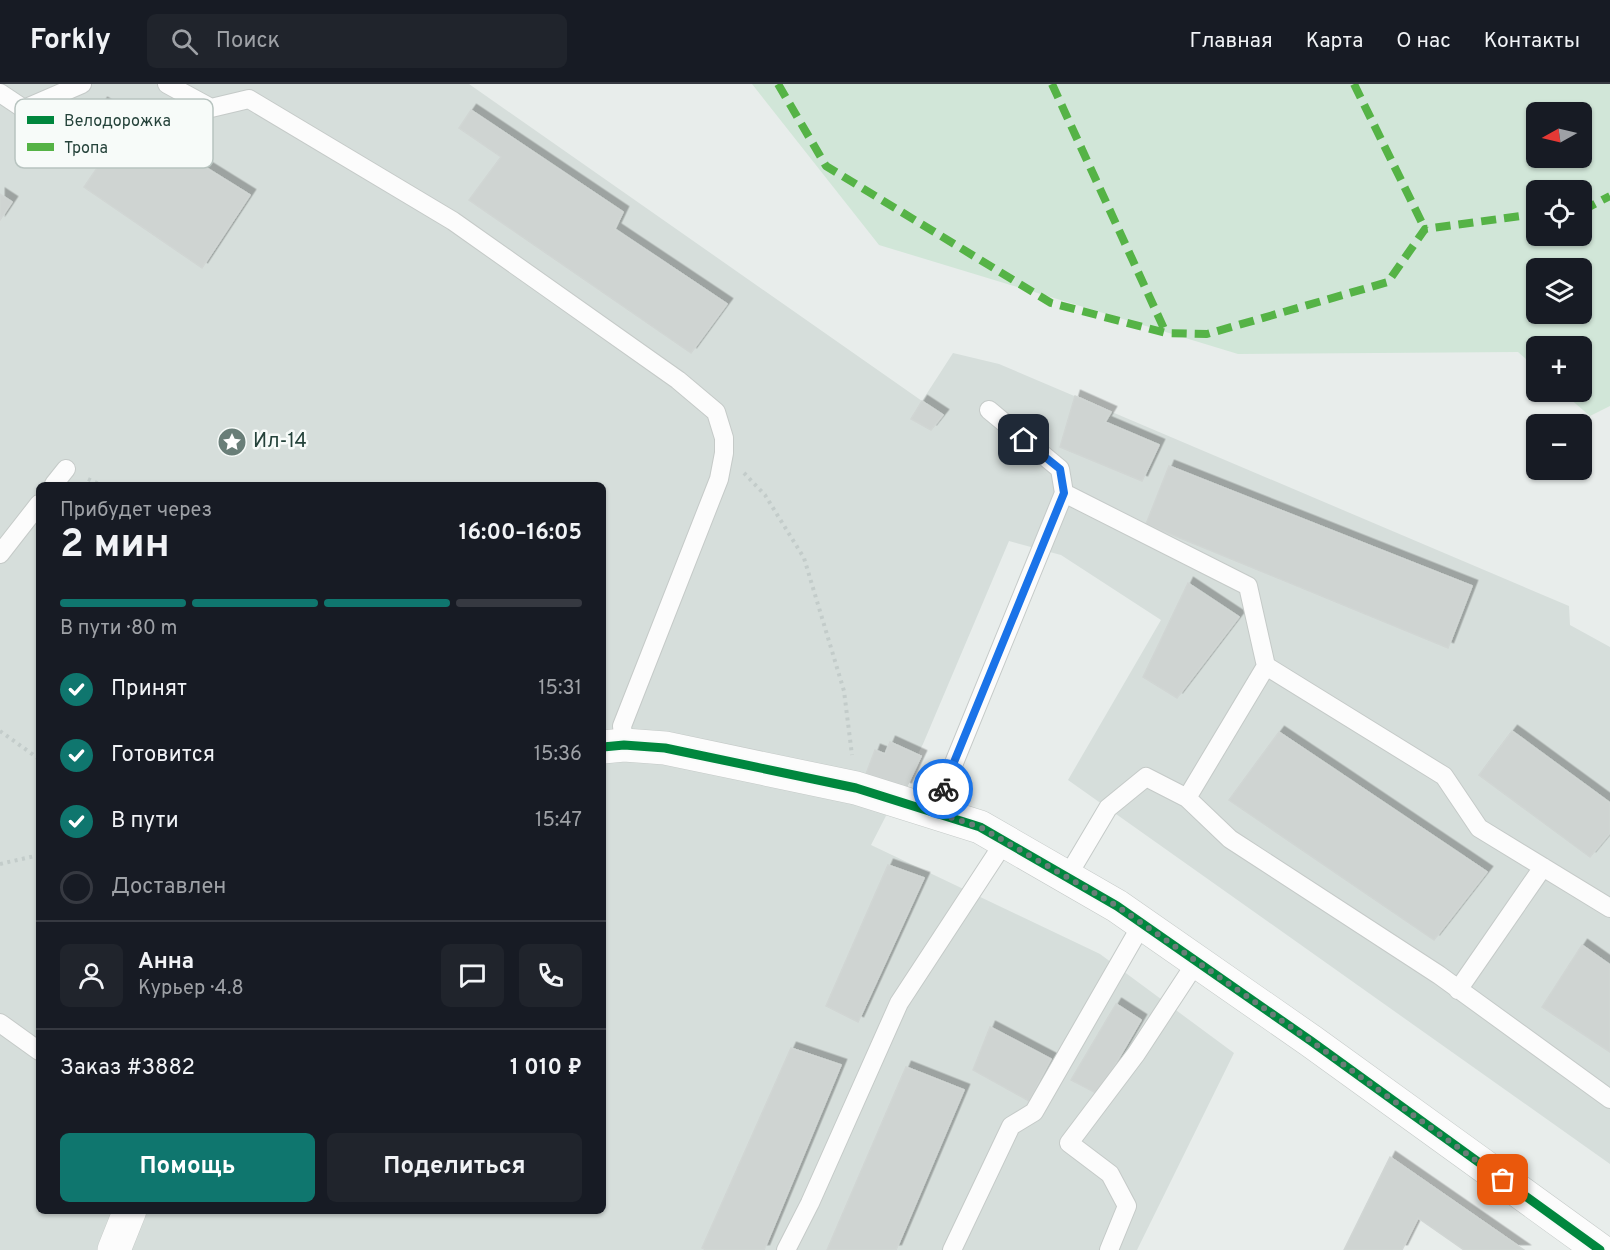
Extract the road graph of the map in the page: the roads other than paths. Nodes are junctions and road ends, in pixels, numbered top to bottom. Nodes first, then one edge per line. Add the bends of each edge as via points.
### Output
1 (82, 84) edge
2 (167, 84) edge
3 (0, 93) edge
4 (47, 99) edge
5 (194, 99) edge
6 (15, 103) edge
7 (213, 108) edge
8 (988, 410) dead end
9 (66, 469) dead end
10 (56, 482) edge
11 (1064, 493) junction
12 (36, 508) edge
13 (0, 555) edge
14 (1266, 666) junction
15 (613, 746) edge
16 (1187, 798) junction
17 (934, 812) junction
18 (1005, 841) junction
19 (1543, 867) junction
20 (1067, 877) junction
21 (1610, 908) edge
22 (1142, 924) junction
23 (1197, 962) junction
24 (1458, 990) junction
25 (0, 1023) edge
26 (36, 1048) edge
27 (1610, 1099) edge
28 (128, 1214) edge
29 (114, 1250) edge
30 (786, 1250) edge
31 (952, 1250) edge
32 (1109, 1250) edge
33 (1600, 1250) edge

1 - 4 lane
2 - 5 lane
3 - 6 lane
7 - 15 lane via 249,99 453,221 678,380 716,412 724,438 719,479
8 - 11 lane via 1060,469
9 - 10 lane
11 - 14 lane via 1248,586
11 - 17 lane
12 - 13 lane
14 - 16 lane
14 - 19 lane via 1444,776 1479,828
15 - 17 street via 665,748 856,788
16 - 20 lane via 1146,777 1108,808
16 - 24 lane via 1230,839
17 - 18 street via 980,827
18 - 20 street
18 - 30 lane via 899,1003
19 - 21 lane
19 - 24 lane
20 - 22 street
22 - 23 street
22 - 31 lane via 1034,1112 1011,1126
23 - 32 lane via 1069,1143 1110,1174 1127,1206
23 - 33 street
24 - 27 lane
25 - 26 lane
28 - 29 street

